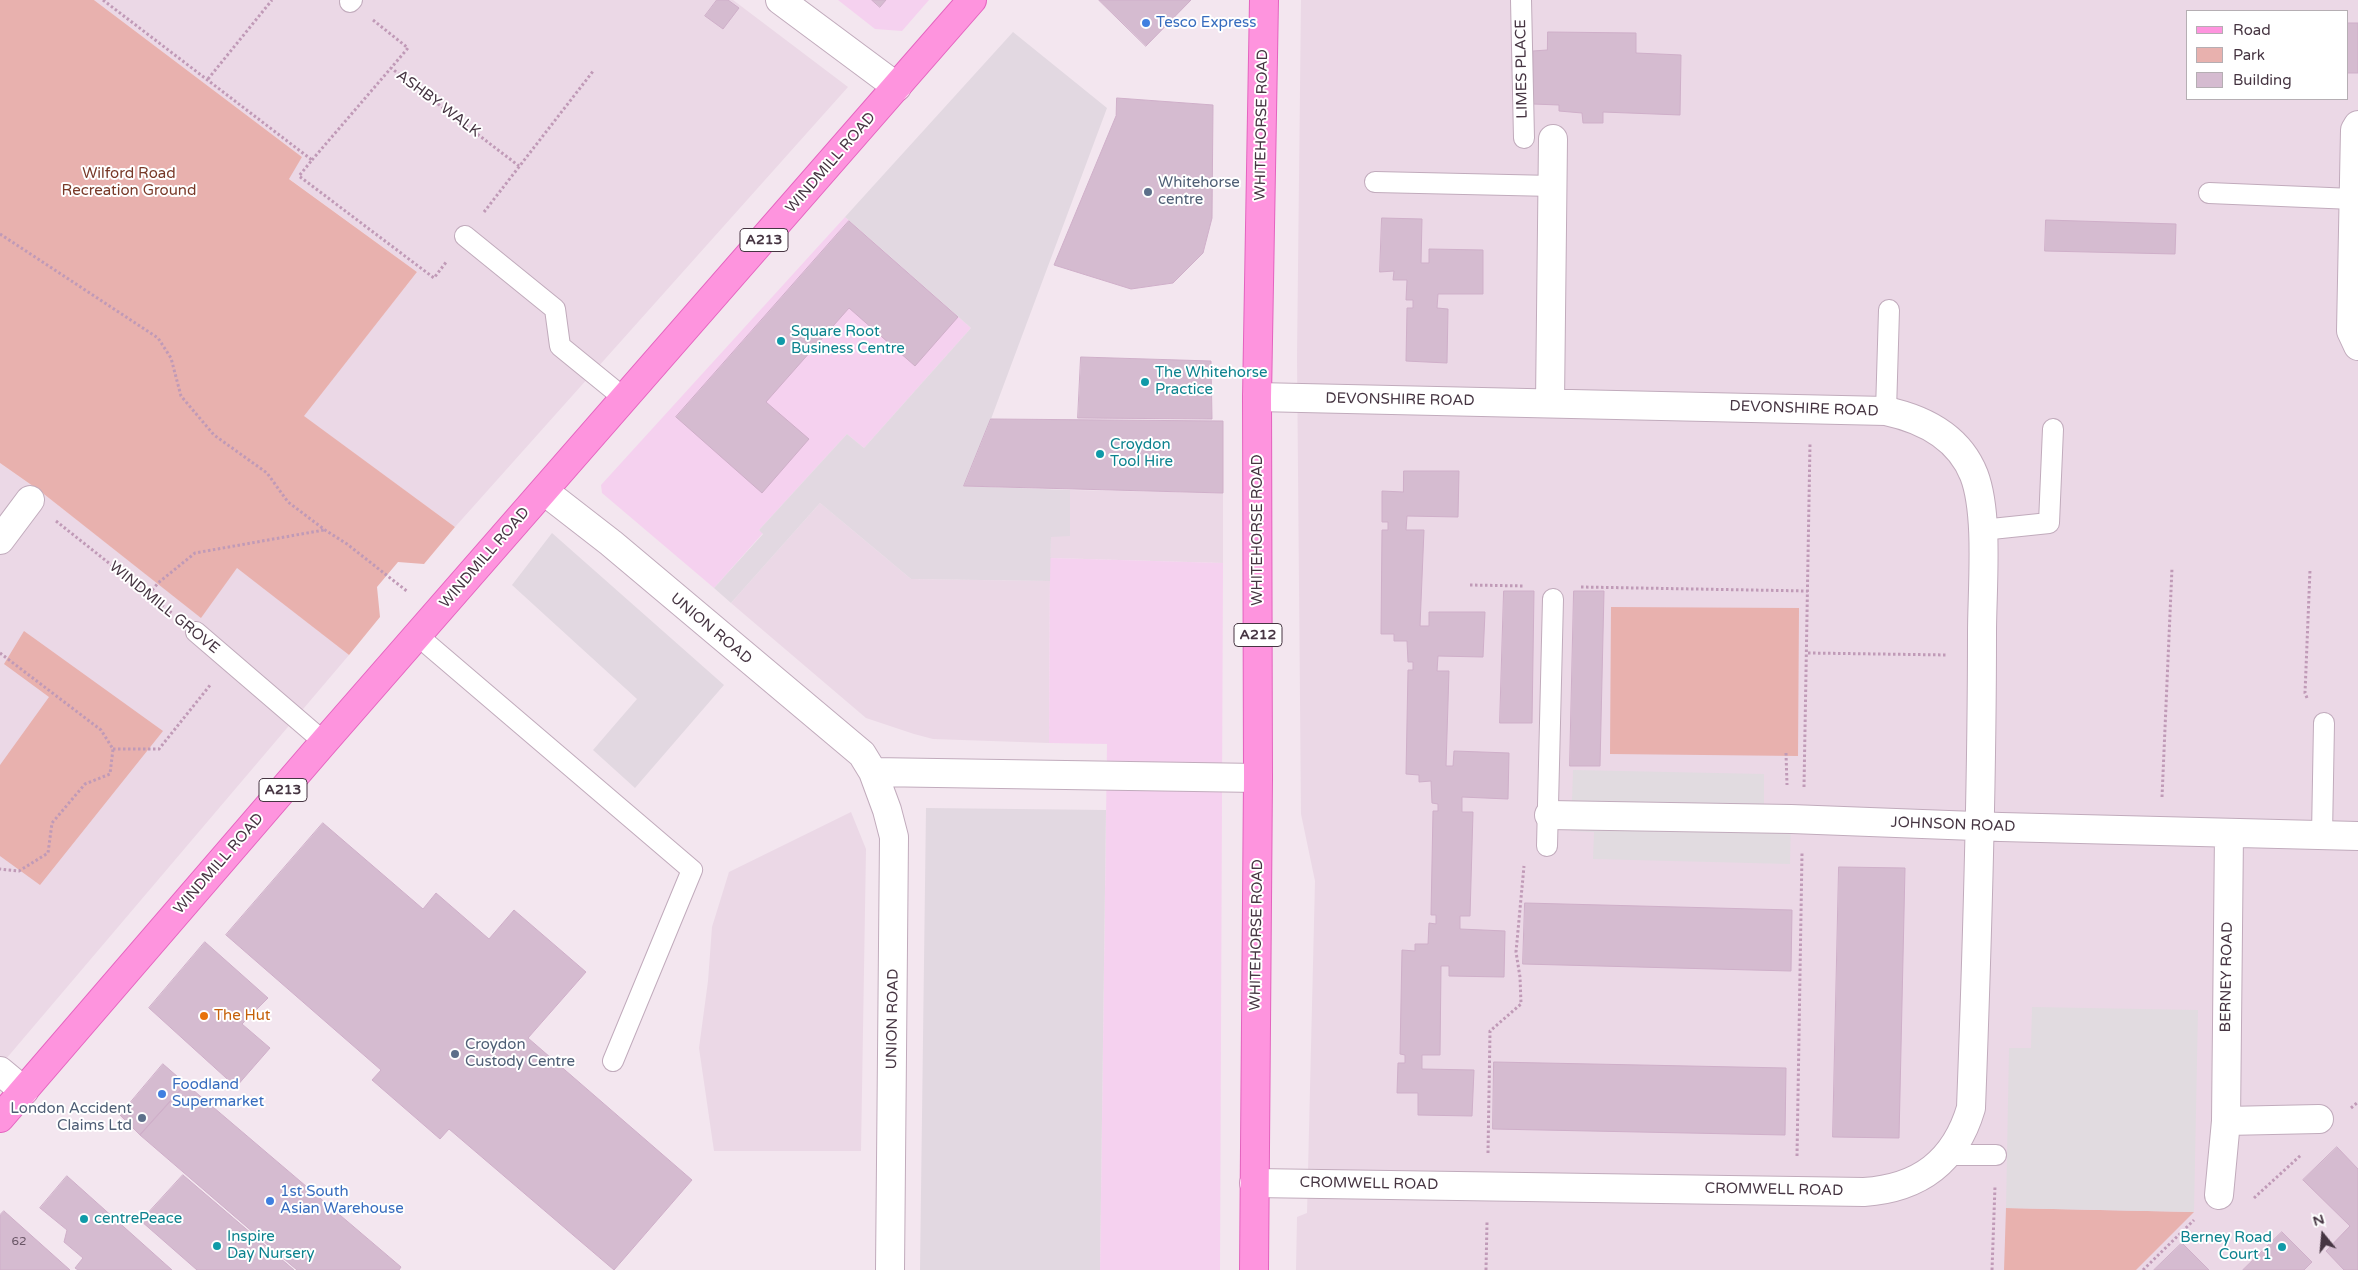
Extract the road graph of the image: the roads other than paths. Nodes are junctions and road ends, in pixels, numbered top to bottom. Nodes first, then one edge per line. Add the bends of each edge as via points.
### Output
1 (780, 0) edge
2 (972, 0) edge
3 (1264, 0) edge
4 (1521, 0) edge
5 (897, 88) junction
6 (2358, 125) edge
7 (1524, 138) dead end
8 (1553, 139) dead end
9 (1375, 182) dead end
10 (1553, 186) junction
11 (2209, 193) dead end
12 (2353, 199) junction
13 (465, 236) dead end
14 (1889, 310) dead end
15 (2358, 346) edge
16 (1257, 397) junction
17 (625, 399) junction
18 (1550, 402) junction
19 (1886, 411) junction
20 (2053, 429) dead end
21 (544, 491) junction
22 (30, 500) road end
23 (1982, 530) junction
24 (0, 540) edge
25 (1553, 599) dead end
26 (427, 626) junction
27 (196, 632) road end
28 (2324, 723) road end
29 (324, 742) junction
30 (873, 772) junction
31 (1258, 778) junction
32 (1548, 815) junction
33 (1979, 826) junction
34 (2229, 833) junction
35 (2322, 835) junction
36 (2358, 836) edge
37 (1547, 846) road end
38 (612, 1061) dead end
39 (0, 1071) edge
40 (24, 1091) junction
41 (0, 1118) edge
42 (2319, 1119) dead end
43 (2226, 1121) junction
44 (1948, 1154) junction
45 (1996, 1156) road end
46 (1254, 1184) junction
47 (2219, 1195) dead end
48 (890, 1270) edge
49 (1254, 1270) edge

1 - 5 street
2 - 5 main road, WINDMILL ROAD / A213
3 - 16 main road, WHITEHORSE ROAD / A212
4 - 7 lane, LIMES PLACE
5 - 17 main road, WINDMILL ROAD / A213
6 - 12 street via 2355,130
8 - 10 street
9 - 10 lane
10 - 18 street
11 - 12 lane
12 - 15 street via 2351,331
13 - 17 lane via 555,309 560,346
14 - 19 lane
16 - 18 street, DEVONSHIRE ROAD
16 - 31 main road, WHITEHORSE ROAD / A212
17 - 21 main road, WINDMILL ROAD / A213
18 - 19 street, DEVONSHIRE ROAD
19 - 23 street, DEVONSHIRE ROAD via 1932,427 1956,446 1974,475
20 - 23 lane via 2049,523
21 - 26 main road, WINDMILL ROAD / A213
21 - 30 street, UNION ROAD via 611,543 847,741 862,754
22 - 24 street
23 - 33 street, DEVONSHIRE ROAD
25 - 32 lane
26 - 29 main road, WINDMILL ROAD / A213
26 - 38 lane via 692,870
27 - 29 lane, WINDMILL GROVE
28 - 35 lane
29 - 40 main road, WINDMILL ROAD / A213
30 - 31 street
30 - 48 street, UNION ROAD via 894,837
31 - 46 main road, WHITEHORSE ROAD / A212
32 - 33 street, JOHNSON ROAD
32 - 37 lane
33 - 34 street, JOHNSON ROAD
33 - 44 street, CROMWELL ROAD via 1971,1108 1964,1130
34 - 35 street, JOHNSON ROAD
34 - 43 street, BERNEY ROAD
35 - 36 street, JOHNSON ROAD
39 - 40 street
40 - 41 main road, WINDMILL ROAD / A213
42 - 43 street
43 - 47 street, BERNEY ROAD
44 - 45 lane
44 - 46 street, CROMWELL ROAD via 1918,1180 1884,1190
46 - 49 main road, WHITEHORSE ROAD / A212

